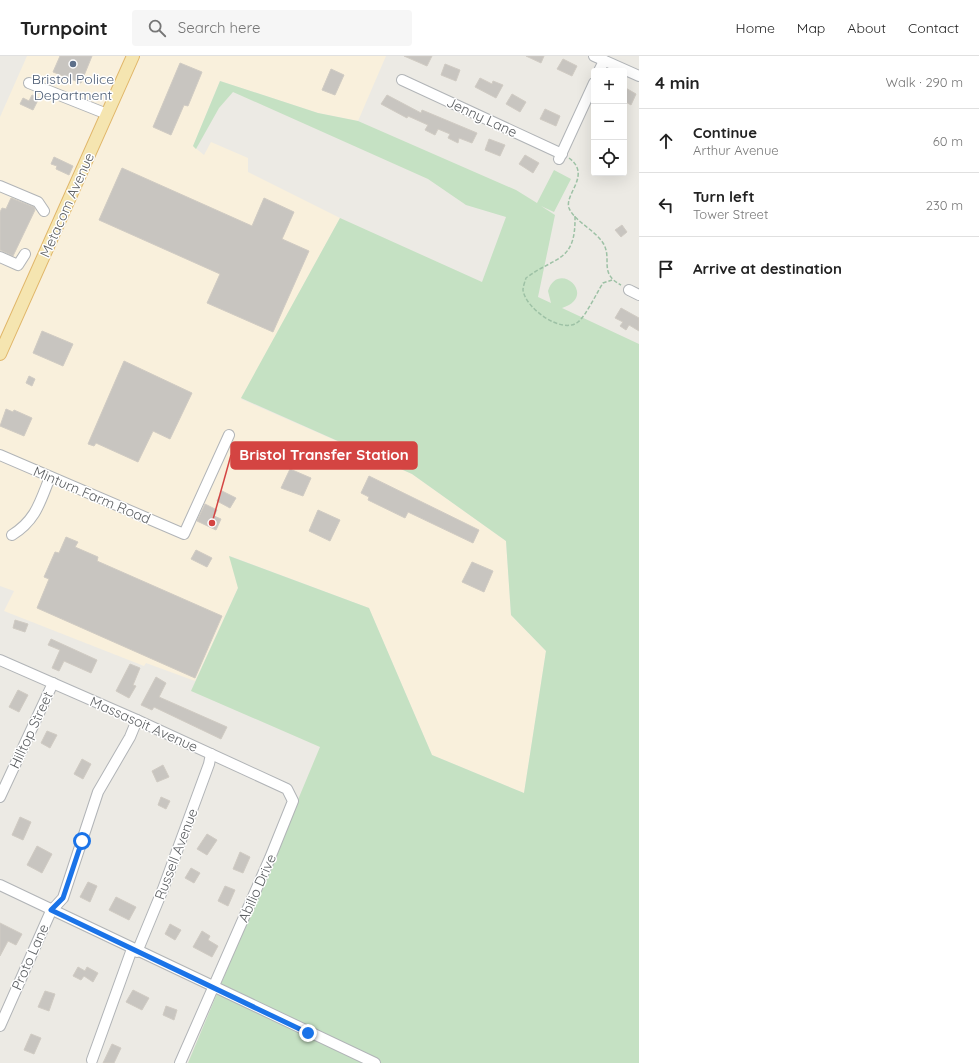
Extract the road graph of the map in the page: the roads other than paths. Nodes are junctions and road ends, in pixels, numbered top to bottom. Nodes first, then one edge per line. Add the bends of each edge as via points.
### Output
1 (133, 56) edge
2 (594, 56) edge
3 (604, 61) junction
4 (600, 68) edge
5 (639, 76) edge
6 (402, 80) dead end
7 (29, 82) dead end
8 (591, 90) edge
9 (107, 114) junction
10 (0, 186) edge
11 (44, 211) dead end
12 (25, 254) dead end
13 (0, 257) edge
14 (629, 290) road end
15 (639, 295) edge
16 (0, 354) edge
17 (229, 435) dead end
18 (0, 455) edge
19 (50, 477) junction
20 (12, 535) dead end
21 (0, 660) edge
22 (53, 683) junction
23 (137, 720) junction
24 (211, 754) junction
25 (288, 789) joint
26 (0, 798) edge
27 (0, 885) edge
28 (51, 910) junction
29 (135, 950) junction
30 (213, 986) junction
31 (0, 1026) edge
32 (92, 1060) dead end
33 (180, 1063) edge
34 (375, 1063) edge

1 - 9 main road, Metacom Avenue
2 - 3 street
3 - 4 street
3 - 5 street
6 - 8 street, Jenny Lane via 561,157
7 - 9 street
9 - 16 main road, Metacom Avenue
10 - 11 street via 38,202
12 - 13 street via 18,265
14 - 15 street
17 - 19 street, Minturn Farm Road via 184,534
18 - 19 street, Minturn Farm Road
19 - 20 street via 33,516 25,527
21 - 22 street, Massasoit Avenue
22 - 23 street, Massasoit Avenue
22 - 26 street, Hilltop Street
23 - 24 street, Massasoit Avenue
23 - 28 street, Proto Lane via 98,792 63,898
24 - 25 street, Massasoit Avenue
24 - 29 street, Russell Avenue via 163,888
25 - 30 street, Abilio Drive via 293,801
27 - 28 street
28 - 29 street
28 - 31 street, Proto Lane
29 - 30 street
29 - 32 street, Russell Avenue
30 - 33 street, Abilio Drive
30 - 34 street

